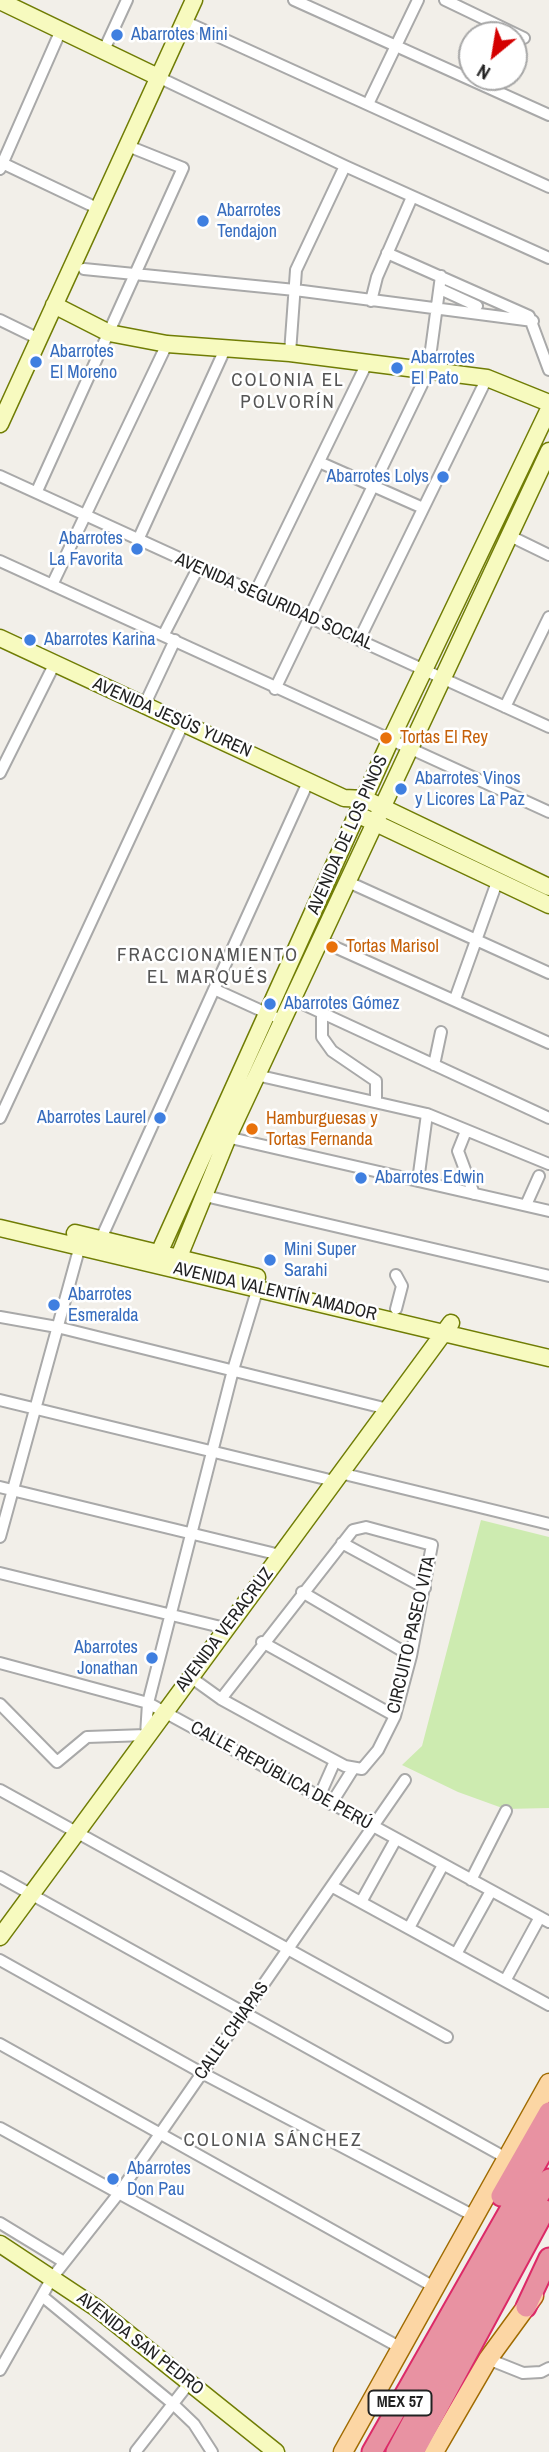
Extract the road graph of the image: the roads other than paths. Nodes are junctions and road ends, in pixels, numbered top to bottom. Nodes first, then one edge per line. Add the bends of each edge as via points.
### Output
1 (127, 0) edge
2 (194, 0) edge
3 (294, 0) edge
4 (418, 0) edge
5 (445, 0) edge
6 (0, 1) edge
7 (184, 21) junction
8 (489, 21) edge
9 (61, 30) junction
10 (396, 46) junction
11 (104, 50) junction
12 (158, 77) junction
13 (368, 104) junction
14 (549, 115) edge
15 (128, 146) junction
16 (1, 165) edge
17 (345, 166) junction
18 (549, 187) edge
19 (412, 197) junction
20 (99, 209) junction
21 (387, 253) junction
22 (549, 258) edge
23 (84, 269) dead end
24 (136, 273) junction
25 (441, 276) junction
26 (440, 289) junction
27 (295, 290) junction
28 (484, 295) junction
29 (370, 301) junction
30 (54, 305) junction
31 (437, 310) junction
32 (476, 310) junction
33 (0, 320) edge
34 (533, 321) junction
35 (109, 333) junction
36 (39, 339) junction
37 (167, 344) junction
38 (544, 345) edge
39 (226, 347) junction
40 (290, 353) junction
41 (366, 365) junction
42 (549, 370) edge
43 (428, 372) junction
44 (487, 378) junction
45 (549, 403) edge
46 (549, 409) edge
47 (0, 424) edge
48 (549, 451) edge
49 (318, 462) junction
50 (0, 476) edge
51 (372, 485) junction
52 (37, 491) junction
53 (423, 508) junction
54 (84, 515) junction
55 (508, 536) junction
56 (138, 540) junction
57 (549, 555) edge
58 (0, 561) edge
59 (198, 568) junction
60 (52, 585) junction
61 (255, 593) junction
62 (309, 617) junction
63 (549, 617) edge
64 (164, 634) junction
65 (0, 638) edge
66 (175, 640) junction
67 (359, 640) junction
68 (54, 664) junction
69 (425, 670) junction
70 (442, 677) junction
71 (275, 689) junction
72 (144, 706) junction
73 (505, 707) junction
74 (183, 724) junction
75 (549, 727) edge
76 (390, 741) junction
77 (408, 748) junction
78 (0, 773) edge
79 (309, 780) junction
80 (361, 807) junction
81 (549, 812) edge
82 (377, 815) junction
83 (346, 881) junction
84 (497, 882) junction
85 (549, 887) edge
86 (549, 905) edge
87 (319, 940) junction
88 (475, 940) junction
89 (549, 973) edge
90 (216, 990) junction
91 (292, 999) junction
92 (455, 999) junction
93 (322, 1014) junction
94 (275, 1017) junction
95 (441, 1031) dead end
96 (549, 1043) edge
97 (434, 1065) junction
98 (256, 1076) junction
99 (376, 1102) junction
100 (427, 1114) junction
101 (0, 1118) edge
102 (549, 1118) edge
103 (466, 1131) junction
104 (220, 1136) junction
105 (549, 1164) edge
106 (539, 1176) dead end
107 (418, 1181) junction
108 (474, 1194) junction
109 (205, 1196) junction
110 (526, 1205) junction
111 (549, 1211) edge
112 (0, 1219) edge
113 (0, 1228) edge
114 (81, 1240) junction
115 (99, 1244) junction
116 (156, 1258) junction
117 (176, 1263) junction
118 (396, 1275) dead end
119 (549, 1276) edge
120 (259, 1282) junction
121 (396, 1309) junction
122 (0, 1317) edge
123 (57, 1327) junction
124 (449, 1327) junction
125 (549, 1346) edge
126 (549, 1358) edge
127 (233, 1370) junction
128 (0, 1400) edge
129 (35, 1409) junction
130 (388, 1409) junction
131 (215, 1451) junction
132 (337, 1477) junction
133 (0, 1487) edge
134 (14, 1490) junction
135 (549, 1524) edge
136 (193, 1534) junction
137 (0, 1537) edge
138 (342, 1543) junction
139 (280, 1555) junction
140 (0, 1573) edge
141 (425, 1588) junction
142 (302, 1592) junction
143 (170, 1616) junction
144 (225, 1628) junction
145 (262, 1642) junction
146 (411, 1656) junction
147 (0, 1663) edge
148 (190, 1676) junction
149 (221, 1699) junction
150 (148, 1703) junction
151 (0, 1704) edge
152 (164, 1712) junction
153 (395, 1716) junction
154 (146, 1735) junction
155 (335, 1762) junction
156 (353, 1769) junction
157 (405, 1780) dead end
158 (0, 1790) edge
159 (319, 1797) junction
160 (331, 1804) junction
161 (506, 1811) dead end
162 (374, 1827) junction
163 (77, 1833) junction
164 (396, 1839) junction
165 (443, 1865) junction
166 (0, 1877) edge
167 (471, 1880) junction
168 (333, 1887) junction
169 (491, 1891) junction
170 (32, 1895) junction
171 (361, 1902) junction
172 (544, 1920) edge
173 (409, 1928) junction
174 (0, 1937) edge
175 (289, 1950) junction
176 (456, 1954) junction
177 (0, 1960) edge
178 (505, 1980) junction
179 (549, 2005) edge
180 (244, 2014) junction
181 (447, 2037) dead end
182 (0, 2044) edge
183 (202, 2073) junction
184 (549, 2083) edge
185 (549, 2112) edge
186 (0, 2128) edge
187 (160, 2133) junction
188 (549, 2141) edge
189 (508, 2159) junction
190 (549, 2179) edge
191 (118, 2193) junction
192 (549, 2203) edge
193 (506, 2220) junction
194 (0, 2223) edge
195 (0, 2244) edge
196 (0, 2255) edge
197 (549, 2258) edge
198 (64, 2262) junction
199 (549, 2276) edge
200 (47, 2286) junction
201 (436, 2288) junction
202 (526, 2307) junction
203 (401, 2348) junction
204 (488, 2359) junction
205 (549, 2368) edge
206 (0, 2370) edge
207 (186, 2386) junction
208 (172, 2403) junction
209 (356, 2428) junction
210 (136, 2451) edge
211 (212, 2452) edge
212 (261, 2452) edge
213 (276, 2452) edge
214 (342, 2452) edge
215 (357, 2452) edge
216 (372, 2452) edge
217 (396, 2452) edge
218 (414, 2452) edge
219 (435, 2452) edge

1 - 11 street
2 - 7 main road
3 - 10 street
4 - 10 street
5 - 8 street
6 - 9 main road
7 - 12 main road
7 - 13 street
9 - 11 main road
9 - 16 street
10 - 13 street
10 - 14 street
11 - 12 main road
12 - 15 main road
12 - 17 street
13 - 18 street
15 - 20 main road
15 - 24 street via 183,168
16 - 20 street
17 - 19 street
17 - 27 street via 299,262
19 - 21 street
19 - 22 street
20 - 30 main road
21 - 25 street
21 - 29 street
23 - 24 street
24 - 27 street
24 - 35 street
25 - 26 street
25 - 28 street
26 - 31 street
26 - 32 street
27 - 29 street
27 - 40 street
28 - 32 street
28 - 34 street via 522,311
29 - 31 street
30 - 35 main road
30 - 36 main road
31 - 32 street
31 - 43 street
32 - 34 street
33 - 36 street
34 - 38 street
35 - 37 main road
35 - 52 street
36 - 47 main road
37 - 39 main road
37 - 54 street
38 - 42 street
39 - 40 main road
39 - 56 street
40 - 41 main road
41 - 43 main road
41 - 49 street
43 - 44 main road
43 - 51 street
44 - 45 main road
44 - 53 street
46 - 69 main road, AVENIDA DE LOS PINOS
48 - 55 main road, AVENIDA DE LOS PINOS
49 - 51 street
49 - 61 street
50 - 52 street, AVENIDA SEGURIDAD SOCIAL
51 - 53 street
51 - 62 street
52 - 54 street, AVENIDA SEGURIDAD SOCIAL
53 - 67 street
54 - 56 street, AVENIDA SEGURIDAD SOCIAL
54 - 60 street
55 - 57 street
55 - 70 main road, AVENIDA DE LOS PINOS
56 - 59 street, AVENIDA SEGURIDAD SOCIAL
58 - 60 street
59 - 61 street, AVENIDA SEGURIDAD SOCIAL
59 - 64 street
60 - 64 street
61 - 62 street, AVENIDA SEGURIDAD SOCIAL
62 - 67 street, AVENIDA SEGURIDAD SOCIAL
62 - 71 street
63 - 73 street
64 - 66 street
65 - 68 main road, AVENIDA JESÚS YUREN
66 - 71 street
66 - 72 street
67 - 69 street, AVENIDA SEGURIDAD SOCIAL
68 - 72 main road, AVENIDA JESÚS YUREN
68 - 78 street
69 - 70 street, AVENIDA SEGURIDAD SOCIAL
69 - 76 main road, AVENIDA DE LOS PINOS
70 - 73 street, AVENIDA SEGURIDAD SOCIAL
70 - 77 main road, AVENIDA DE LOS PINOS
71 - 76 street
72 - 74 main road, AVENIDA JESÚS YUREN
73 - 75 street, AVENIDA SEGURIDAD SOCIAL
74 - 79 main road, AVENIDA JESÚS YUREN
74 - 101 street
76 - 77 street
76 - 80 main road, AVENIDA DE LOS PINOS
77 - 81 street
77 - 82 main road, AVENIDA DE LOS PINOS
79 - 80 main road, AVENIDA JESÚS YUREN
79 - 90 street
80 - 82 main road, AVENIDA JESÚS YUREN
80 - 94 main road, AVENIDA DE LOS PINOS
82 - 83 main road, AVENIDA DE LOS PINOS
82 - 84 main road, AVENIDA JESÚS YUREN
82 - 85 main road, AVENIDA JESÚS YUREN
83 - 87 main road, AVENIDA DE LOS PINOS
83 - 88 street
84 - 86 main road, AVENIDA JESÚS YUREN
84 - 88 street
87 - 91 main road, AVENIDA DE LOS PINOS
87 - 92 street
88 - 89 street
88 - 92 street
90 - 94 street
90 - 115 street
91 - 93 street
91 - 94 main road, AVENIDA DE LOS PINOS
92 - 96 street
93 - 97 street
93 - 99 street via 322,1037 332,1051 376,1081
94 - 98 main road, AVENIDA DE LOS PINOS
94 - 104 main road, AVENIDA DE LOS PINOS
95 - 97 street
97 - 102 street
98 - 99 street
98 - 104 main road, AVENIDA DE LOS PINOS
99 - 100 street
100 - 103 street
100 - 107 street
103 - 105 street
103 - 108 street via 458,1151
104 - 107 street
104 - 109 main road, AVENIDA DE LOS PINOS
104 - 116 main road, AVENIDA DE LOS PINOS
106 - 110 street
107 - 108 street
108 - 110 street
109 - 117 main road, AVENIDA DE LOS PINOS
109 - 119 street
110 - 111 street
112 - 114 main road, AVENIDA VALENTÍN AMADOR
113 - 114 main road, AVENIDA VALENTÍN AMADOR
114 - 115 main road, AVENIDA VALENTÍN AMADOR
114 - 123 street
115 - 116 main road, AVENIDA VALENTÍN AMADOR
116 - 117 main road, AVENIDA VALENTÍN AMADOR
117 - 120 main road, AVENIDA VALENTÍN AMADOR
118 - 121 street via 402,1286
120 - 121 main road, AVENIDA VALENTÍN AMADOR
120 - 124 main road, AVENIDA VALENTÍN AMADOR
120 - 127 street
121 - 124 main road, AVENIDA VALENTÍN AMADOR
122 - 123 street
123 - 127 street
123 - 129 street
124 - 125 main road, AVENIDA VALENTÍN AMADOR
124 - 126 main road, AVENIDA VALENTÍN AMADOR
124 - 130 main road, AVENIDA VERACRUZ
127 - 130 street
127 - 131 street
128 - 129 street
129 - 131 street
129 - 134 street
130 - 132 main road, AVENIDA VERACRUZ
131 - 132 street
131 - 136 street
132 - 135 street
132 - 139 main road, AVENIDA VERACRUZ
133 - 134 street
134 - 136 street
134 - 137 street
136 - 139 street
136 - 143 street
138 - 141 street
138 - 141 street, CIRCUITO PASEO VITA via 353,1530 366,1527 432,1545
138 - 142 street, CIRCUITO PASEO VITA
139 - 144 main road, AVENIDA VERACRUZ
140 - 143 street
141 - 146 street, CIRCUITO PASEO VITA
142 - 145 street, CIRCUITO PASEO VITA
142 - 146 street
143 - 144 street
143 - 150 street
144 - 148 main road, AVENIDA VERACRUZ
145 - 149 street, CIRCUITO PASEO VITA
145 - 153 street
146 - 153 street, CIRCUITO PASEO VITA
147 - 150 street, CALLE REPÚBLICA DE PERÚ
148 - 149 street
148 - 152 main road, AVENIDA VERACRUZ
149 - 155 street
150 - 152 street, CALLE REPÚBLICA DE PERÚ
150 - 154 street
151 - 154 street via 57,1762 87,1737
152 - 154 main road, AVENIDA VERACRUZ
152 - 159 street, CALLE REPÚBLICA DE PERÚ
153 - 156 street, CIRCUITO PASEO VITA via 366,1766
154 - 163 main road, AVENIDA VERACRUZ
155 - 156 street
155 - 159 street
156 - 160 street, CIRCUITO PASEO VITA
157 - 162 street, CALLE CHIAPAS
158 - 163 street
159 - 160 street, CALLE REPÚBLICA DE PERÚ
160 - 162 street, CALLE REPÚBLICA DE PERÚ
161 - 167 street
162 - 164 street, CALLE REPÚBLICA DE PERÚ
162 - 168 street, CALLE CHIAPAS
163 - 170 main road, AVENIDA VERACRUZ
163 - 175 street
164 - 165 street, CALLE REPÚBLICA DE PERÚ
164 - 171 street
165 - 167 street, CALLE REPÚBLICA DE PERÚ
165 - 173 street
166 - 170 street
167 - 169 street, CALLE REPÚBLICA DE PERÚ
168 - 171 street
168 - 175 street, CALLE CHIAPAS
169 - 172 street, CALLE REPÚBLICA DE PERÚ
169 - 176 street
170 - 174 main road, AVENIDA VERACRUZ
170 - 180 street
171 - 173 street
172 - 178 street
173 - 176 street
175 - 180 street, CALLE CHIAPAS
175 - 181 street
176 - 178 street
177 - 183 street
178 - 179 street
180 - 183 street, CALLE CHIAPAS
180 - 189 street
182 - 187 street
183 - 187 street, CALLE CHIAPAS
183 - 193 street
184 - 189 main road
185 - 193 highway
186 - 191 street
187 - 191 street, CALLE CHIAPAS
187 - 201 street
188 - 193 highway, MEX 57
189 - 193 main road
190 - 193 highway
191 - 198 street, CALLE CHIAPAS
191 - 203 street
192 - 193 highway, MEX 57
193 - 201 main road
193 - 216 highway, MEX 57
193 - 217 highway via 484,2287
193 - 218 highway, MEX 57
194 - 198 street
195 - 200 main road, AVENIDA SAN PEDRO
196 - 200 main road, AVENIDA SAN PEDRO
197 - 202 highway
198 - 200 street, CALLE CHIAPAS
199 - 202 main road
200 - 206 street, CALLE CHIAPAS
200 - 207 main road, AVENIDA SAN PEDRO
200 - 208 street
201 - 203 main road
202 - 204 main road
203 - 209 main road
204 - 205 street via 523,2373
204 - 219 main road
207 - 208 street
207 - 212 main road, AVENIDA SAN PEDRO
207 - 213 main road, AVENIDA SAN PEDRO
208 - 210 street
208 - 211 street via 194,2424
209 - 214 main road
209 - 215 main road

